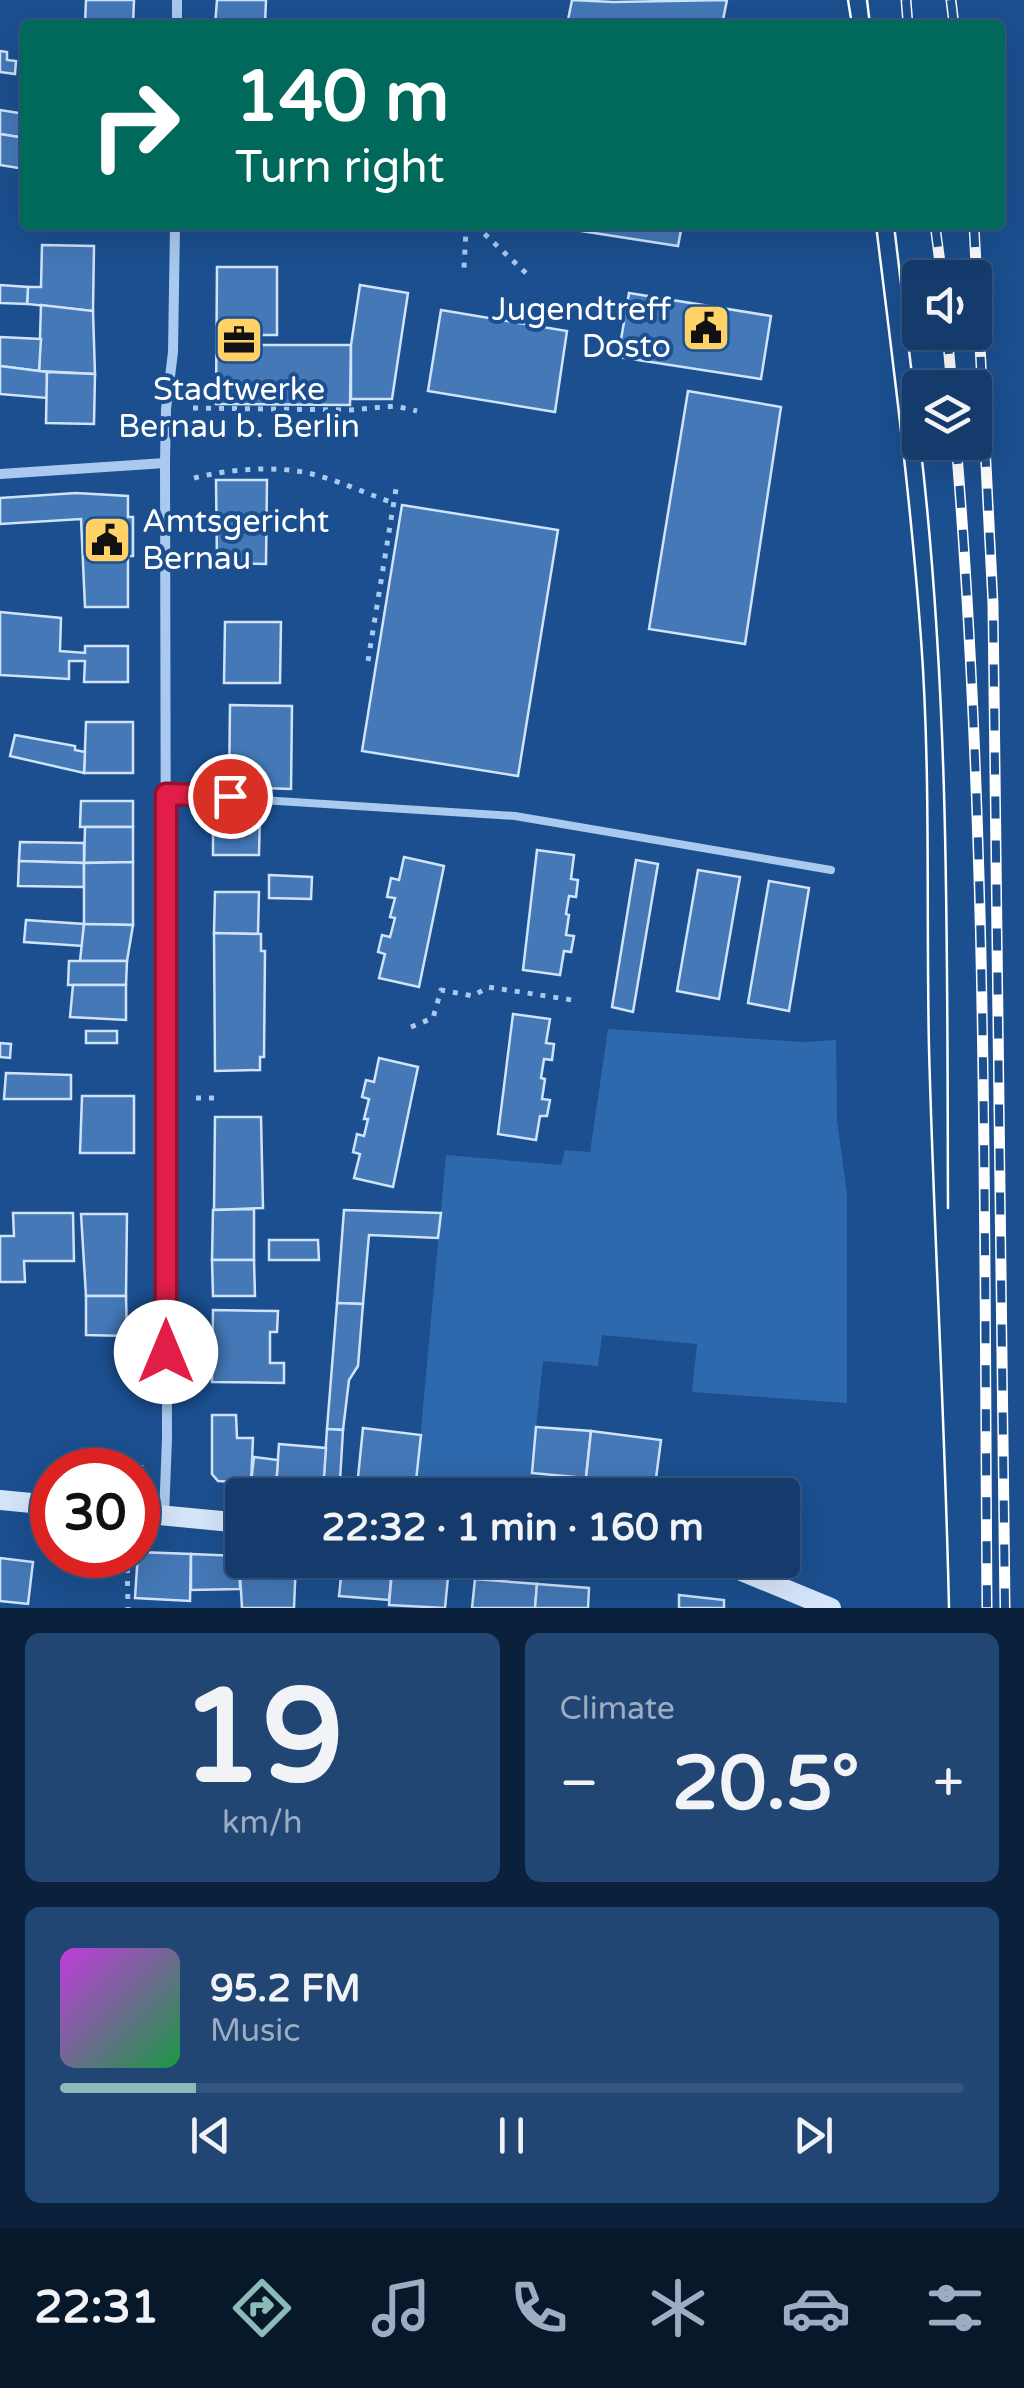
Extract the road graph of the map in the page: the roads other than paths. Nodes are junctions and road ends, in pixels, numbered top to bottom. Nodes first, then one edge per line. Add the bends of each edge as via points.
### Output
1 (175, 230) edge
2 (164, 462) junction
3 (0, 474) edge
4 (166, 794) junction
5 (832, 870) dead end
6 (0, 1500) edge
7 (30, 1503) edge
8 (160, 1515) edge
9 (164, 1515) junction
10 (225, 1521) edge
11 (759, 1578) edge
12 (831, 1608) edge

1 - 2 street
2 - 3 street
2 - 4 street
4 - 5 lane via 515,816
4 - 9 street
6 - 7 main road
8 - 9 main road
9 - 10 main road
11 - 12 main road

